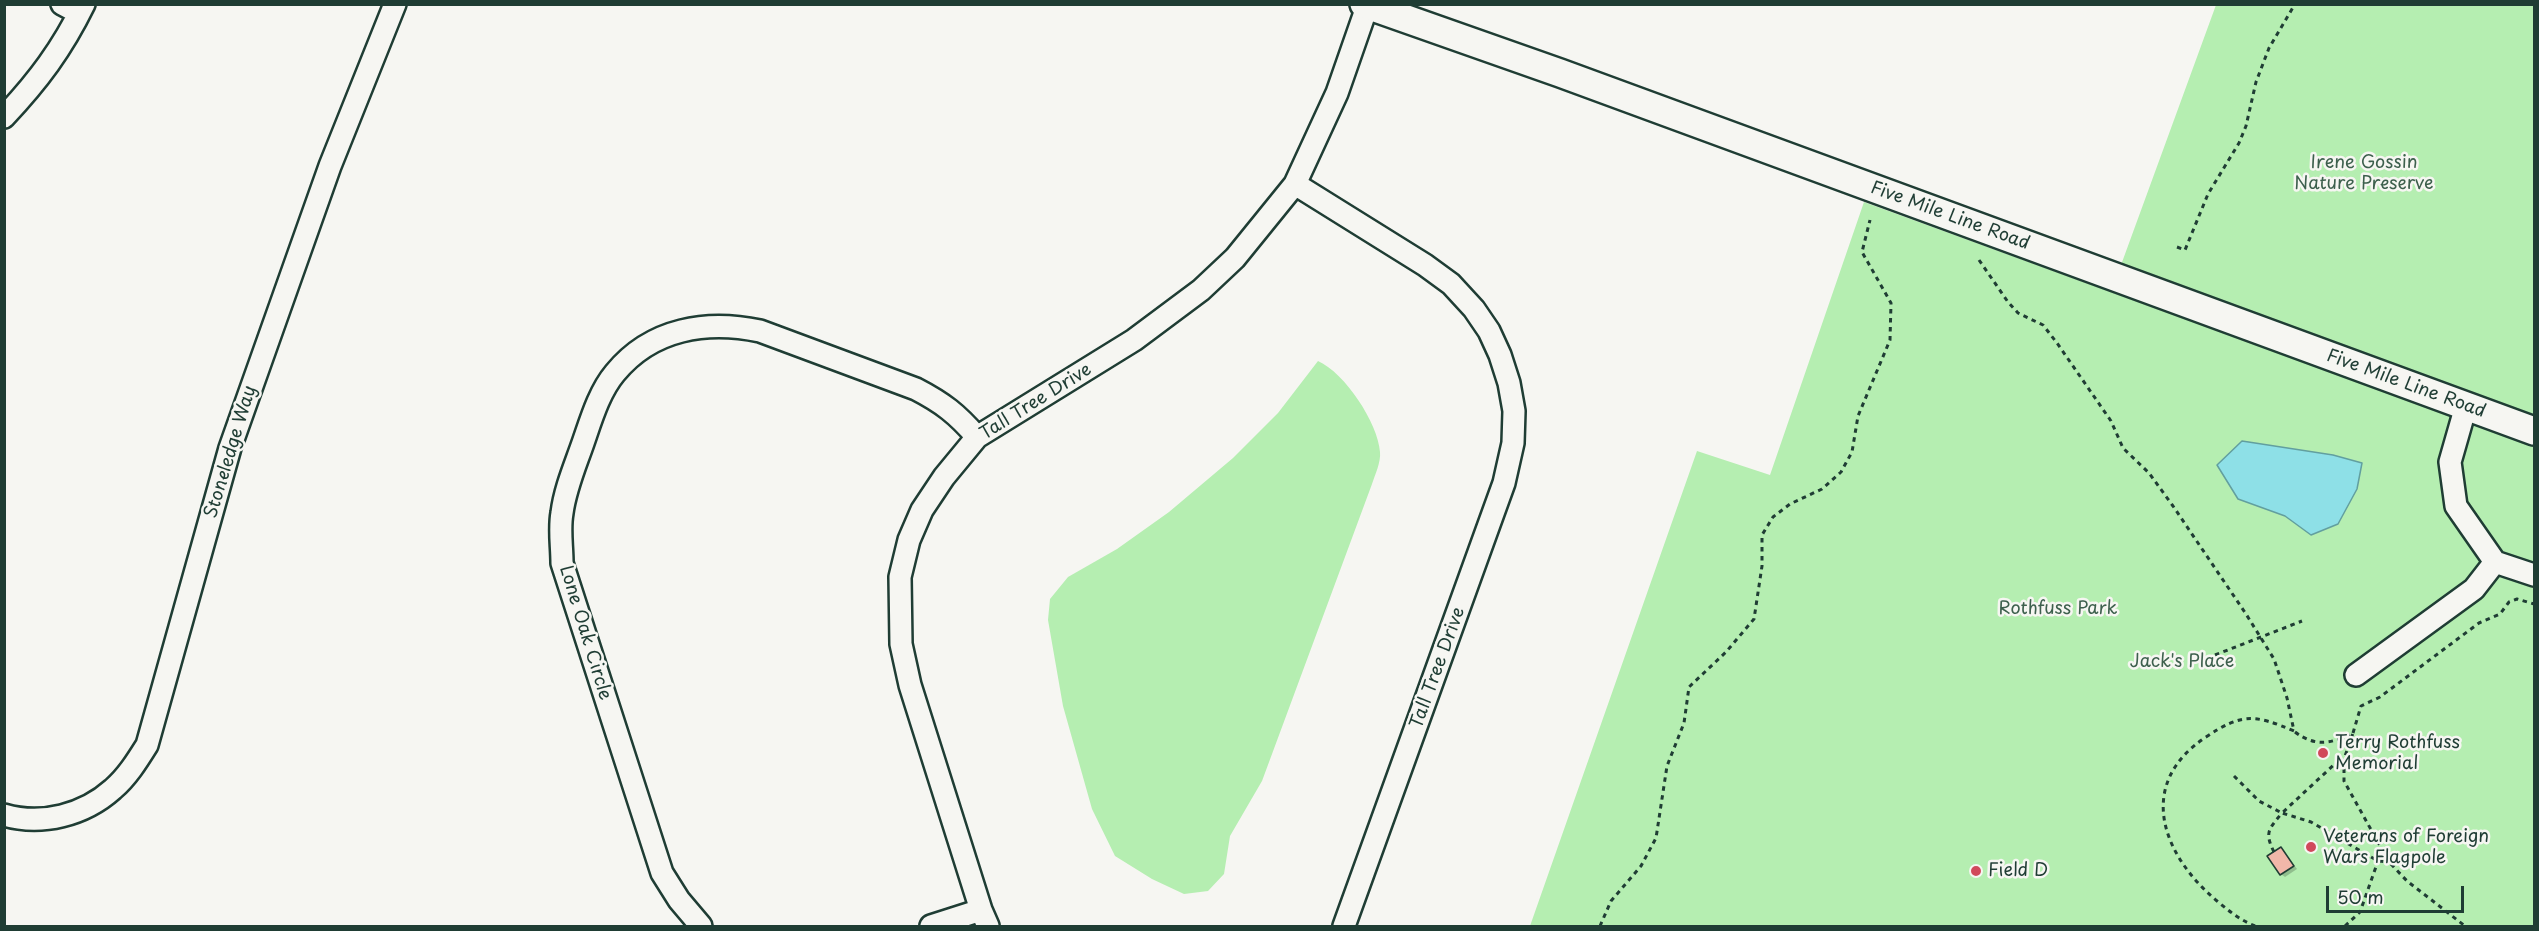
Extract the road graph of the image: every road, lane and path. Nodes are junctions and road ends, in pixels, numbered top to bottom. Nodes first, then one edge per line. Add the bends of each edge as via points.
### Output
1 (395, 4) edge
2 (2295, 4) edge
3 (1367, 5) edge
4 (75, 7) edge
5 (4, 117) edge
6 (1295, 184) junction
7 (1870, 220) dead end
8 (2177, 247) dead end
9 (1978, 260) dead end
10 (2466, 406) junction
11 (2535, 432) edge
12 (977, 437) junction
13 (2495, 562) junction
14 (2535, 575) edge
15 (2535, 604) edge
16 (2302, 621) dead end
17 (2261, 637) junction
18 (2215, 655) dead end
19 (2356, 675) dead end
20 (2295, 731) junction
21 (2353, 733) junction
22 (2344, 759) junction
23 (2234, 776) dead end
24 (2282, 813) junction
25 (4, 815) edge
26 (2274, 852) dead end
27 (2378, 861) junction
28 (2389, 862) junction
29 (985, 918) edge
30 (701, 927) edge
31 (931, 927) edge
32 (1344, 927) edge
33 (1600, 927) edge
34 (2254, 927) edge
35 (2345, 927) edge
36 (2465, 927) edge

1 - 25 street, Stoneledge Way via 330,166 230,448 147,745 113,789 91,805 36,820
2 - 8 path via 2269,48 2239,143 2208,194 2185,250
3 - 6 street, Tall Tree Drive via 1337,93
3 - 10 main road, Five Mile Line Road
4 - 5 street via 62,48
6 - 12 street, Tall Tree Drive via 1234,258 1168,316
6 - 32 street, Tall Tree Drive via 1451,284 1489,331 1500,354 1514,411 1514,443 1504,483
7 - 33 path via 1862,252 1891,303 1890,340 1858,416 1852,452 1841,472 1822,489 1773,517 1762,535 1754,619 1689,687 1683,723 1667,766 1656,838 1641,866 1611,901
9 - 17 path via 2008,302 2019,313 2043,325 2057,342 2111,422 2123,448 2149,473
10 - 11 main road, Five Mile Line Road
10 - 13 street via 2450,462 2456,506
12 - 29 street, Tall Tree Drive via 922,510 900,577 899,609 901,644 910,685
12 - 30 street, Lone Oak Circle via 957,414 916,389 760,331 733,325 682,329 657,339 614,373 591,422 565,496 561,515 562,563 662,873
13 - 14 street
13 - 19 street via 2474,589
15 - 21 path via 2517,599 2509,602 2500,614 2479,623 2380,698 2361,706
16 - 17 path
17 - 18 path
17 - 20 path via 2274,659
20 - 21 path via 2313,743 2338,741
20 - 34 path via 2258,719 2231,721 2183,755 2164,796 2163,816 2178,859 2204,890
21 - 22 path
22 - 24 path
22 - 28 path via 2344,781
23 - 24 path via 2259,801
24 - 26 path via 2268,831
24 - 27 path via 2311,822
27 - 28 path
27 - 35 path via 2360,912
28 - 36 path
29 - 31 street

